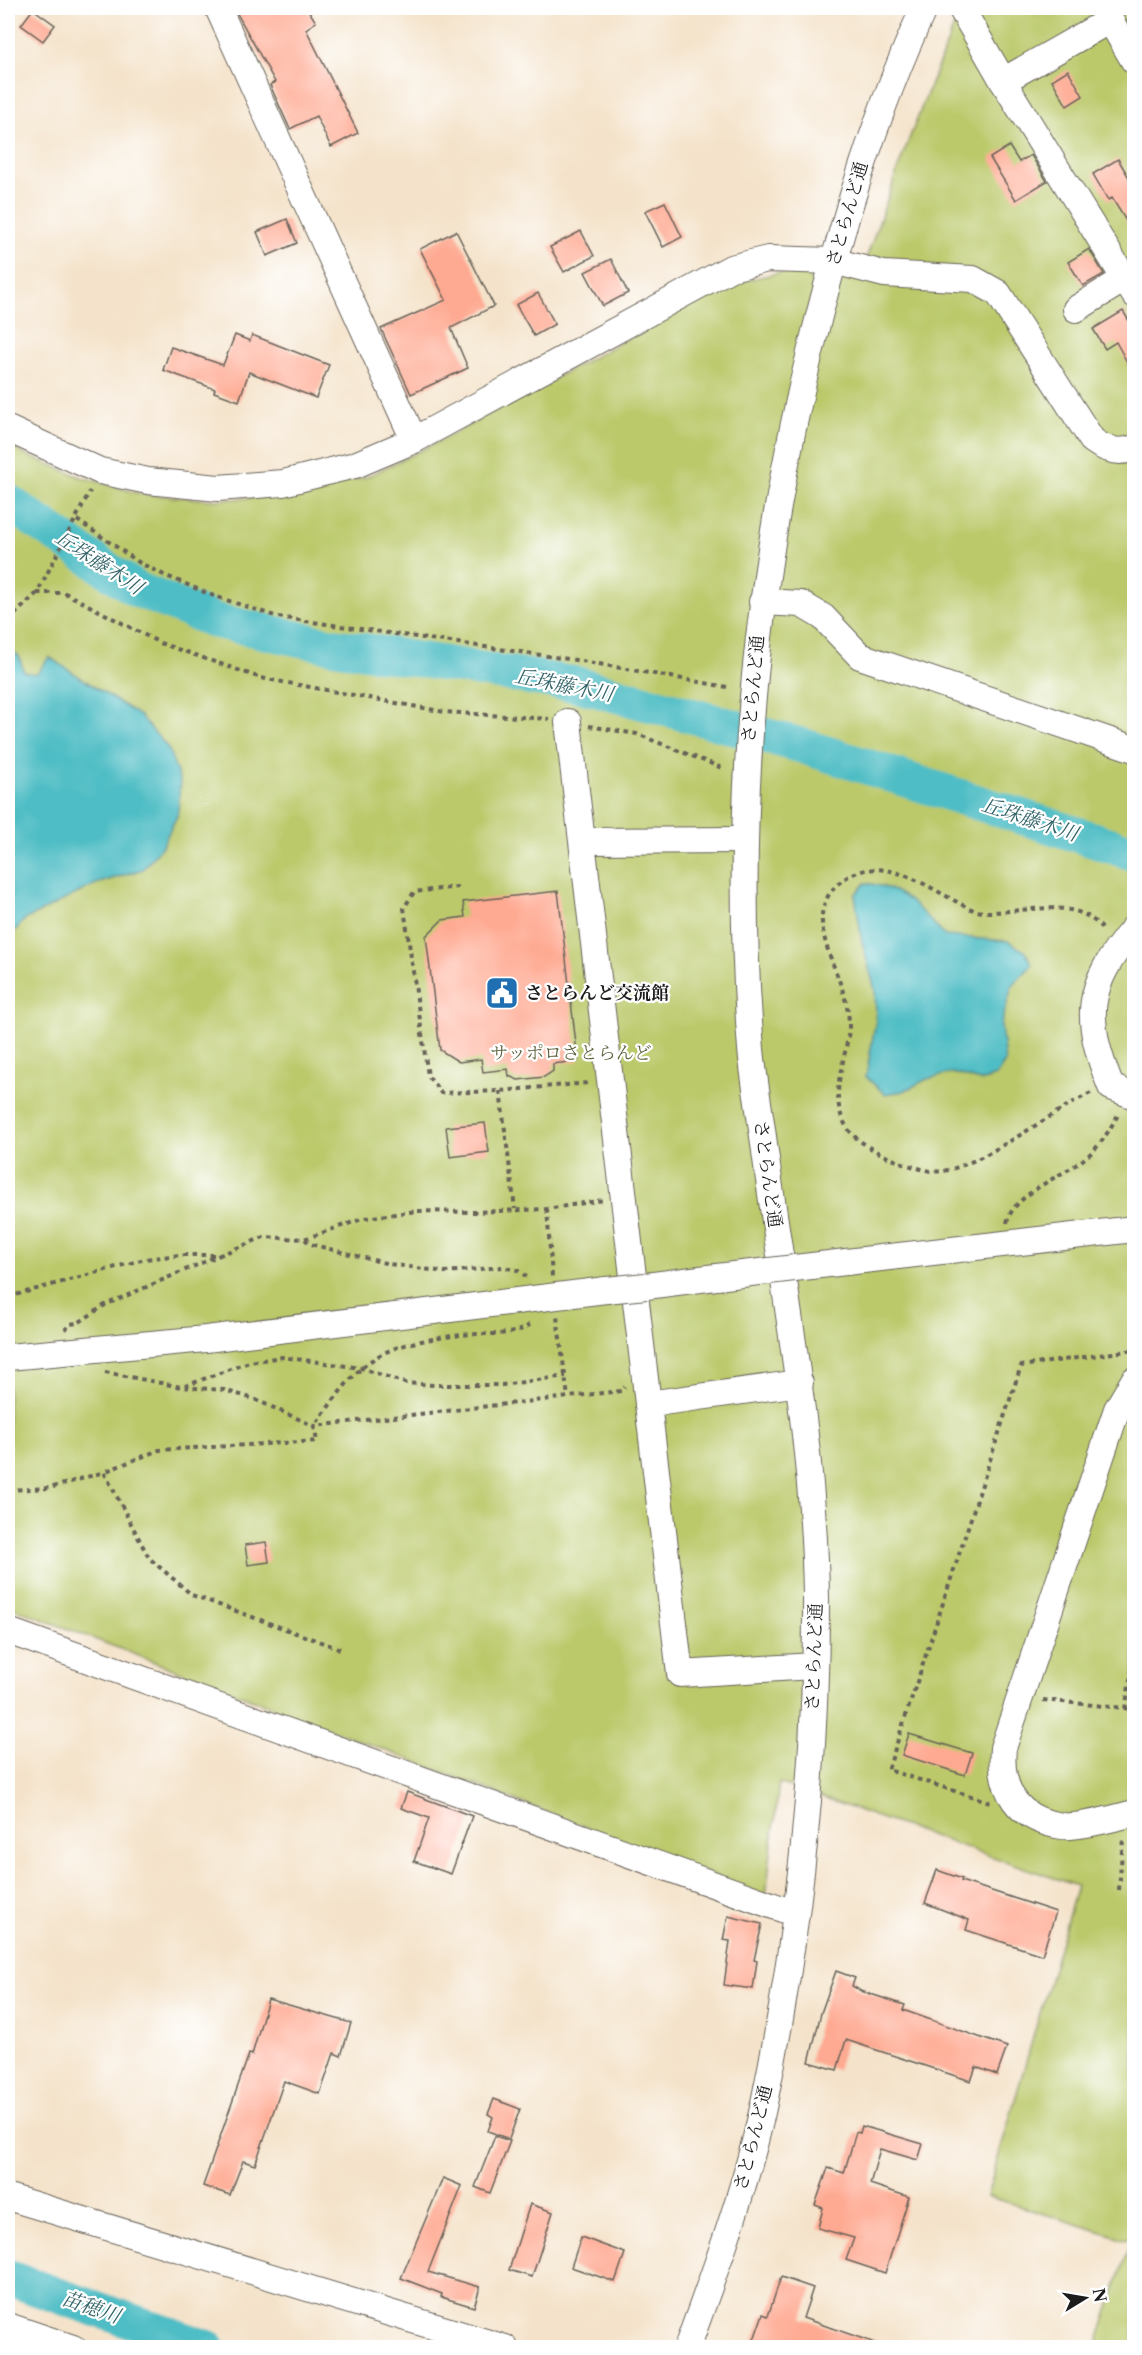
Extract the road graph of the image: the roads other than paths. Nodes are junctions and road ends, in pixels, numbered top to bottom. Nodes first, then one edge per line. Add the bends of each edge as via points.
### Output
1 (218, 8) edge
2 (924, 8) edge
3 (961, 8) edge
4 (1134, 61) edge
5 (1003, 81) junction
6 (833, 261) junction
7 (1131, 282) edge
8 (1076, 309) dead end
9 (8, 429) edge
10 (414, 440) junction
11 (1134, 448) edge
12 (762, 602) junction
13 (568, 722) road end
14 (1134, 748) edge
15 (745, 840) junction
16 (583, 842) junction
17 (1134, 928) edge
18 (1124, 1092) edge
19 (1134, 1229) edge
20 (8, 1357) edge
21 (1134, 1380) edge
22 (800, 1383) junction
23 (648, 1404) junction
24 (8, 1631) edge
25 (814, 1666) junction
26 (1127, 1815) edge
27 (796, 1914) junction
28 (8, 2198) edge
29 (8, 2326) edge
30 (73, 2348) edge
31 (505, 2348) edge
32 (687, 2348) edge

1 - 10 street
2 - 6 street, さとらんど通 via 864,156
3 - 5 street
4 - 5 street via 1110,20
5 - 7 street
6 - 10 street via 768,259 731,268
6 - 11 street via 884,274 973,279 998,293 1092,440 1104,449
6 - 12 street, さとらんど通 via 790,432
7 - 8 street
9 - 10 street via 100,471 148,481 218,488 283,483 355,465
12 - 14 street via 801,604 823,617 860,656
12 - 15 street, さとらんど通 via 740,687 747,762
13 - 16 street
15 - 16 street
15 - 22 street, さとらんど通 via 752,1052
16 - 23 street
17 - 18 street via 1117,948 1094,996 1091,1026 1098,1054
19 - 20 street, bridge via 206,1339
21 - 26 street via 1117,1409 1003,1748 1001,1768 1008,1792 1022,1812 1062,1826
22 - 23 street
22 - 25 street, さとらんど通 via 816,1595
23 - 25 street via 680,1674
24 - 27 street
25 - 27 street, さとらんど通 via 809,1783
27 - 32 street, さとらんど通 via 763,2110 733,2221
28 - 31 street
29 - 30 street

